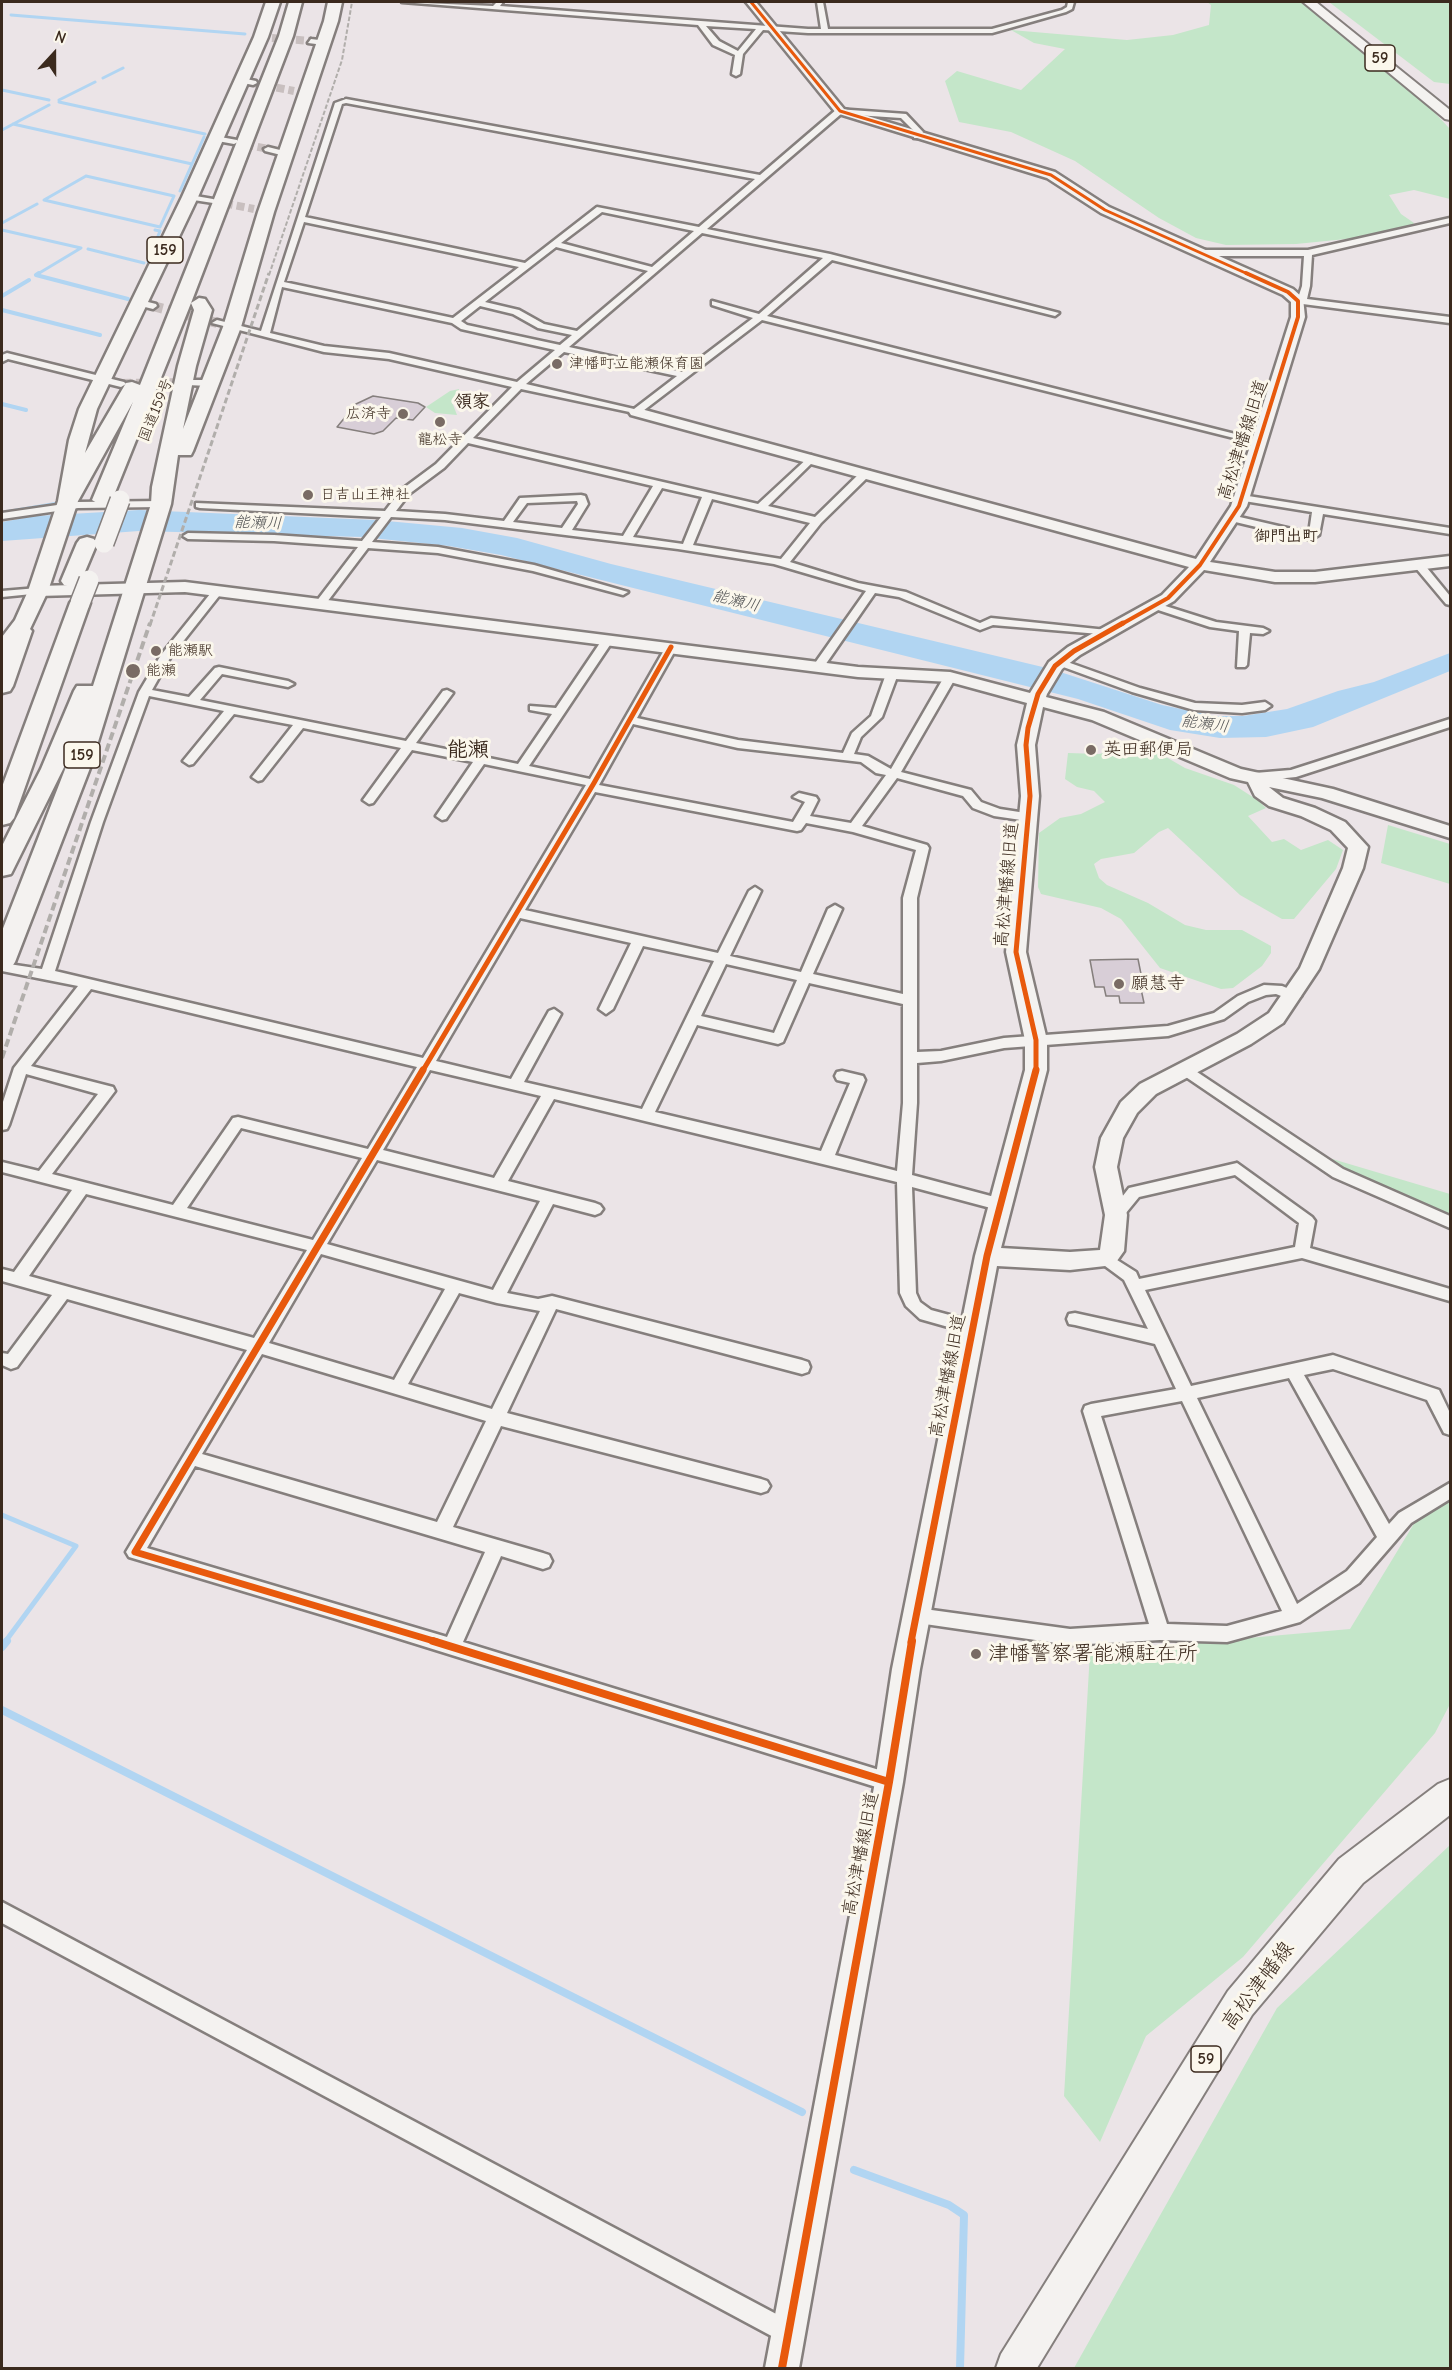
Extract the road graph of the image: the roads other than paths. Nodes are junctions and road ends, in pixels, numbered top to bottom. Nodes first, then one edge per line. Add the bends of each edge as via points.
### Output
1 (273, 2) edge
2 (297, 2) edge
3 (309, 2) edge
4 (334, 2) edge
5 (405, 2) edge
6 (500, 2) edge
7 (751, 2) edge
8 (820, 2) edge
9 (1071, 2) edge
10 (1310, 2) edge
11 (495, 8) junction
12 (701, 24) junction
13 (767, 28) junction
14 (825, 31) junction
15 (739, 54) junction
16 (736, 74) dead end
17 (842, 112) junction
18 (1450, 116) edge
19 (215, 138) junction
20 (234, 142) tunnel mouth
21 (268, 149) tunnel mouth
22 (285, 154) junction
23 (762, 178) junction
24 (190, 197) junction
25 (213, 201) tunnel mouth
26 (302, 219) junction
27 (1450, 221) edge
28 (702, 230) junction
29 (554, 244) junction
30 (1202, 253) junction
31 (1308, 253) junction
32 (830, 257) junction
33 (198, 264) junction
34 (526, 266) junction
35 (655, 270) junction
36 (279, 284) junction
37 (1300, 300) junction
38 (199, 303) junction
39 (477, 303) junction
40 (715, 303) dead end
41 (1055, 313) dead end
42 (760, 317) junction
43 (1450, 320) edge
44 (455, 321) junction
45 (224, 325) junction
46 (265, 334) junction
47 (578, 334) junction
48 (561, 348) junction
49 (2, 359) edge
50 (684, 375) junction
51 (102, 381) junction
52 (209, 383) junction
53 (121, 384) tunnel mouth
54 (190, 384) tunnel mouth
55 (519, 386) junction
56 (636, 412) junction
57 (466, 439) junction
58 (1258, 441) junction
59 (811, 458) junction
60 (866, 473) junction
61 (658, 485) junction
62 (708, 496) junction
63 (1242, 498) junction
64 (111, 500) junction
65 (161, 504) junction
66 (67, 505) junction
67 (200, 505) dead end
68 (761, 507) junction
69 (1318, 510) junction
70 (386, 515) junction
71 (2, 516) edge
72 (1232, 518) junction
73 (817, 521) junction
74 (507, 524) junction
75 (566, 531) junction
76 (1450, 531) edge
77 (188, 536) dead end
78 (627, 539) junction
79 (365, 544) junction
80 (687, 547) junction
81 (1450, 561) edge
82 (783, 564) junction
83 (1200, 565) junction
84 (1419, 565) junction
85 (873, 588) junction
86 (1445, 589) edge
87 (38, 591) junction
88 (218, 591) junction
89 (623, 592) dead end
90 (2, 594) edge
91 (132, 594) junction
92 (1450, 602) edge
93 (71, 603) junction
94 (320, 603) junction
95 (1156, 606) junction
96 (25, 621) junction
97 (1245, 630) junction
98 (1263, 631) dead end
99 (1107, 633) junction
100 (608, 639) junction
101 (671, 647) junction
102 (2, 650) edge
103 (1057, 664) junction
104 (1241, 664) dead end
105 (819, 666) junction
106 (892, 674) junction
107 (950, 677) junction
108 (288, 684) dead end
109 (2, 686) edge
110 (145, 692) junction
111 (447, 693) dead end
112 (1036, 697) junction
113 (192, 701) junction
114 (1265, 706) dead end
115 (534, 708) dead end
116 (231, 710) junction
117 (558, 712) junction
118 (629, 720) junction
119 (1450, 723) edge
120 (300, 724) junction
121 (408, 746) junction
122 (847, 757) junction
123 (2, 761) edge
124 (189, 761) dead end
125 (480, 761) junction
126 (521, 769) junction
127 (895, 772) junction
128 (258, 777) dead end
129 (1255, 777) junction
130 (592, 785) junction
131 (799, 797) dead end
132 (369, 800) dead end
133 (442, 816) dead end
134 (1028, 817) junction
135 (2, 818) edge
136 (801, 819) junction
137 (854, 828) junction
138 (1450, 832) edge
139 (2, 868) edge
140 (755, 891) dead end
141 (835, 909) dead end
142 (517, 913) junction
143 (639, 941) junction
144 (721, 958) junction
145 (2, 962) edge
146 (2, 967) edge
147 (47, 974) junction
148 (806, 977) junction
149 (87, 984) junction
150 (1294, 996) junction
151 (908, 999) junction
152 (606, 1009) dead end
153 (554, 1014) dead end
154 (692, 1019) junction
155 (1036, 1040) junction
156 (909, 1058) junction
157 (426, 1064) junction
158 (21, 1068) junction
159 (1185, 1069) junction
160 (842, 1076) dead end
161 (515, 1085) junction
162 (550, 1093) junction
163 (646, 1116) junction
164 (2, 1125) edge
165 (372, 1154) junction
166 (826, 1158) junction
167 (2, 1167) edge
168 (42, 1177) junction
169 (904, 1179) junction
170 (498, 1185) junction
171 (83, 1188) junction
172 (549, 1198) junction
173 (1002, 1205) junction
174 (595, 1209) dead end
175 (177, 1211) junction
176 (1116, 1215) junction
177 (1450, 1222) edge
178 (318, 1247) junction
179 (1302, 1251) junction
180 (987, 1256) junction
181 (1106, 1259) junction
182 (2, 1275) edge
183 (18, 1279) junction
184 (455, 1285) junction
185 (1134, 1286) junction
186 (63, 1292) junction
187 (1450, 1295) edge
188 (497, 1297) junction
189 (552, 1302) junction
190 (1075, 1319) dead end
191 (973, 1328) junction
192 (1158, 1338) junction
193 (258, 1346) junction
194 (2, 1359) edge
195 (802, 1366) dead end
196 (1293, 1371) junction
197 (397, 1389) junction
198 (1185, 1394) junction
199 (498, 1418) junction
200 (1450, 1428) edge
201 (191, 1458) junction
202 (761, 1486) dead end
203 (1450, 1490) edge
204 (442, 1531) junction
205 (1388, 1538) junction
206 (496, 1547) junction
207 (543, 1561) dead end
208 (917, 1616) junction
209 (1294, 1616) junction
210 (1160, 1632) junction
211 (451, 1648) junction
212 (889, 1782) junction
213 (1450, 1795) edge
214 (2, 1912) edge
215 (787, 2332) junction
216 (782, 2368) edge
217 (1015, 2368) edge

1 - 19 highway, 159 via 266,37 247,82
2 - 33 highway, 国道159号 / 159
3 - 38 highway, 国道159号 / 159
4 - 22 highway, 159 via 317,42
5 - 11 street
6 - 11 street
7 - 13 street
8 - 14 street
9 - 14 street via 1064,11 992,31
10 - 18 main road, 59
11 - 12 street
12 - 13 street
12 - 15 street via 716,43
13 - 14 street
13 - 15 street
13 - 17 street
15 - 16 street
17 - 23 street
17 - 30 street via 1051,175 1105,210
19 - 20 street
19 - 24 highway, 159
21 - 22 street
22 - 45 highway, 159 via 260,210
23 - 26 street via 346,100 339,103
23 - 28 street
24 - 25 street
24 - 51 highway, 159 via 147,305
26 - 34 street
26 - 36 street
27 - 31 street
28 - 29 street via 600,209
28 - 32 street
28 - 35 street
29 - 34 street
29 - 35 street
30 - 31 street
30 - 37 street
31 - 37 street via 1306,286
32 - 41 street
32 - 42 street
33 - 64 highway, 国道159号 / 159
33 - 66 highway, 159 via 188,269 148,358
34 - 39 street
35 - 47 street
36 - 44 street
36 - 46 street
37 - 43 street
37 - 58 street, 高松津幡線旧道
38 - 64 highway, 国道159号 / 159
38 - 65 highway, 159 via 203,310 187,366
39 - 44 street
39 - 47 street
40 - 42 street
42 - 50 street
42 - 58 street
44 - 48 street via 464,327
45 - 46 street
45 - 52 highway, 159
46 - 55 street via 324,348 389,356
47 - 48 street
48 - 50 street
48 - 55 street
49 - 51 street via 7,356
50 - 56 street
51 - 53 street
51 - 66 highway, 159 via 78,440
52 - 54 street
52 - 65 highway, 159
55 - 56 street
55 - 57 street
56 - 59 street
57 - 61 street
57 - 70 street via 440,466 405,492
58 - 63 street, 高松津幡線旧道
59 - 60 street
59 - 68 street
60 - 73 street
60 - 83 street
61 - 62 street
61 - 78 street
62 - 68 street
62 - 80 street
63 - 69 street
63 - 72 street, 高松津幡線旧道
64 - 93 highway, 国道159号 / 159
65 - 66 street
65 - 91 highway, 159
66 - 71 street
66 - 87 highway, 159
67 - 70 street
68 - 73 street
69 - 72 street via 1311,537
69 - 76 street
70 - 74 street
70 - 79 street
72 - 83 street, 高松津幡線旧道
73 - 82 street
74 - 75 street
74 - 75 street via 524,500 581,498 583,504
75 - 78 street
77 - 79 street
78 - 80 street
79 - 89 street via 483,557
79 - 94 street
80 - 82 street
81 - 84 street
82 - 85 street
83 - 84 street via 1285,577
83 - 95 street, 高松津幡線旧道
84 - 86 street
85 - 99 street via 902,594 980,627 991,621
85 - 105 street
86 - 92 street
87 - 90 street
87 - 91 street
87 - 96 highway, 159
88 - 91 street via 185,587
88 - 94 street
88 - 110 street via 165,657
91 - 139 highway, 159 via 109,633 52,769
91 - 145 highway, 159 via 78,768 48,821
93 - 123 highway, 国道159号 / 159
93 - 135 highway, 国道159号 / 159
94 - 100 street
95 - 97 street via 1206,623
95 - 99 street, 高松津幡線旧道
96 - 102 highway, 159
96 - 109 highway, 159
97 - 98 street
97 - 104 street
99 - 103 street, 高松津幡線旧道
100 - 101 street
100 - 117 street
101 - 105 street
101 - 118 street
103 - 112 street, 高松津幡線旧道
103 - 114 street via 1194,706
105 - 106 street
106 - 107 street
106 - 122 street via 876,717 856,736
107 - 112 street
107 - 127 street
108 - 113 street via 219,670
110 - 113 street
110 - 147 street
111 - 121 street
112 - 129 street via 1098,716 1236,774
112 - 134 street, 高松津幡線旧道 via 1026,745
113 - 116 street
115 - 117 street
116 - 120 street
116 - 124 street
117 - 126 street
118 - 122 street via 738,744
118 - 130 street
119 - 129 street via 1292,774
120 - 121 street
120 - 128 street
121 - 125 street
121 - 132 street
122 - 127 street via 864,759 880,770
125 - 126 street
125 - 133 street
126 - 130 street
127 - 134 street via 967,793 977,805 998,813
127 - 137 street
129 - 138 street via 1336,796
129 - 150 street via 1262,792 1276,802 1338,826 1358,848 1349,878
130 - 136 street via 797,826
130 - 142 street
131 - 136 street via 812,800
134 - 155 street, 高松津幡線旧道 via 1016,952
136 - 137 street
137 - 151 street via 923,848 910,898
140 - 144 street
141 - 148 street
142 - 143 street
142 - 157 street
143 - 144 street
143 - 152 street
144 - 148 street
144 - 154 street
146 - 147 street
147 - 149 street
148 - 151 street
148 - 154 street via 778,1039
149 - 157 street
149 - 158 street
150 - 155 street via 1277,989 1264,990 1219,1016 1142,1035
150 - 159 street via 1276,1018
151 - 156 street
153 - 161 street
154 - 163 street
155 - 156 street
155 - 173 street, 高松津幡線旧道 via 1036,1070
156 - 169 street
157 - 161 street
157 - 165 street
158 - 164 street
158 - 168 street via 108,1091
159 - 176 street via 1148,1089 1129,1108 1112,1138 1107,1167
159 - 177 street via 1338,1173
160 - 166 street via 858,1080
161 - 162 street
162 - 163 street
162 - 170 street
163 - 166 street
165 - 170 street
165 - 175 street via 238,1122
165 - 178 street
166 - 169 street
167 - 168 street
168 - 171 street
169 - 173 street
169 - 191 street via 908,1293 914,1306 926,1315
170 - 172 street
171 - 175 street
171 - 183 street
172 - 174 street
172 - 188 street
173 - 180 street, 高松津幡線旧道
175 - 178 street
176 - 179 street via 1134,1192 1237,1169 1307,1221
176 - 181 street via 1112,1251
178 - 184 street
178 - 193 street
179 - 185 street
179 - 187 street
180 - 181 street
180 - 191 street, 高松津幡線旧道
181 - 185 street via 1130,1276
182 - 183 street
183 - 186 street
184 - 188 street
184 - 197 street
185 - 192 street
186 - 193 street
186 - 194 street via 11,1362
188 - 189 street via 538,1305
189 - 195 street
189 - 199 street
190 - 192 street
191 - 208 street, 高松津幡線旧道
192 - 198 street
193 - 197 street
193 - 201 street
196 - 198 street
196 - 200 street via 1333,1362 1433,1395
196 - 205 street
197 - 199 street
198 - 209 street
198 - 210 street via 1091,1411
199 - 202 street
199 - 204 street
201 - 204 street
201 - 211 street via 135,1552
203 - 205 street via 1405,1518
204 - 206 street
205 - 209 street via 1353,1577
206 - 207 street
206 - 211 street
208 - 210 street via 1070,1637
208 - 212 street, 高松津幡線旧道
209 - 210 street via 1227,1634
211 - 212 street
212 - 215 street, 高松津幡線旧道
213 - 217 main road, 高松津幡線 / 59 via 1351,1871 1240,2003
214 - 215 street
215 - 216 street, 高松津幡線旧道

